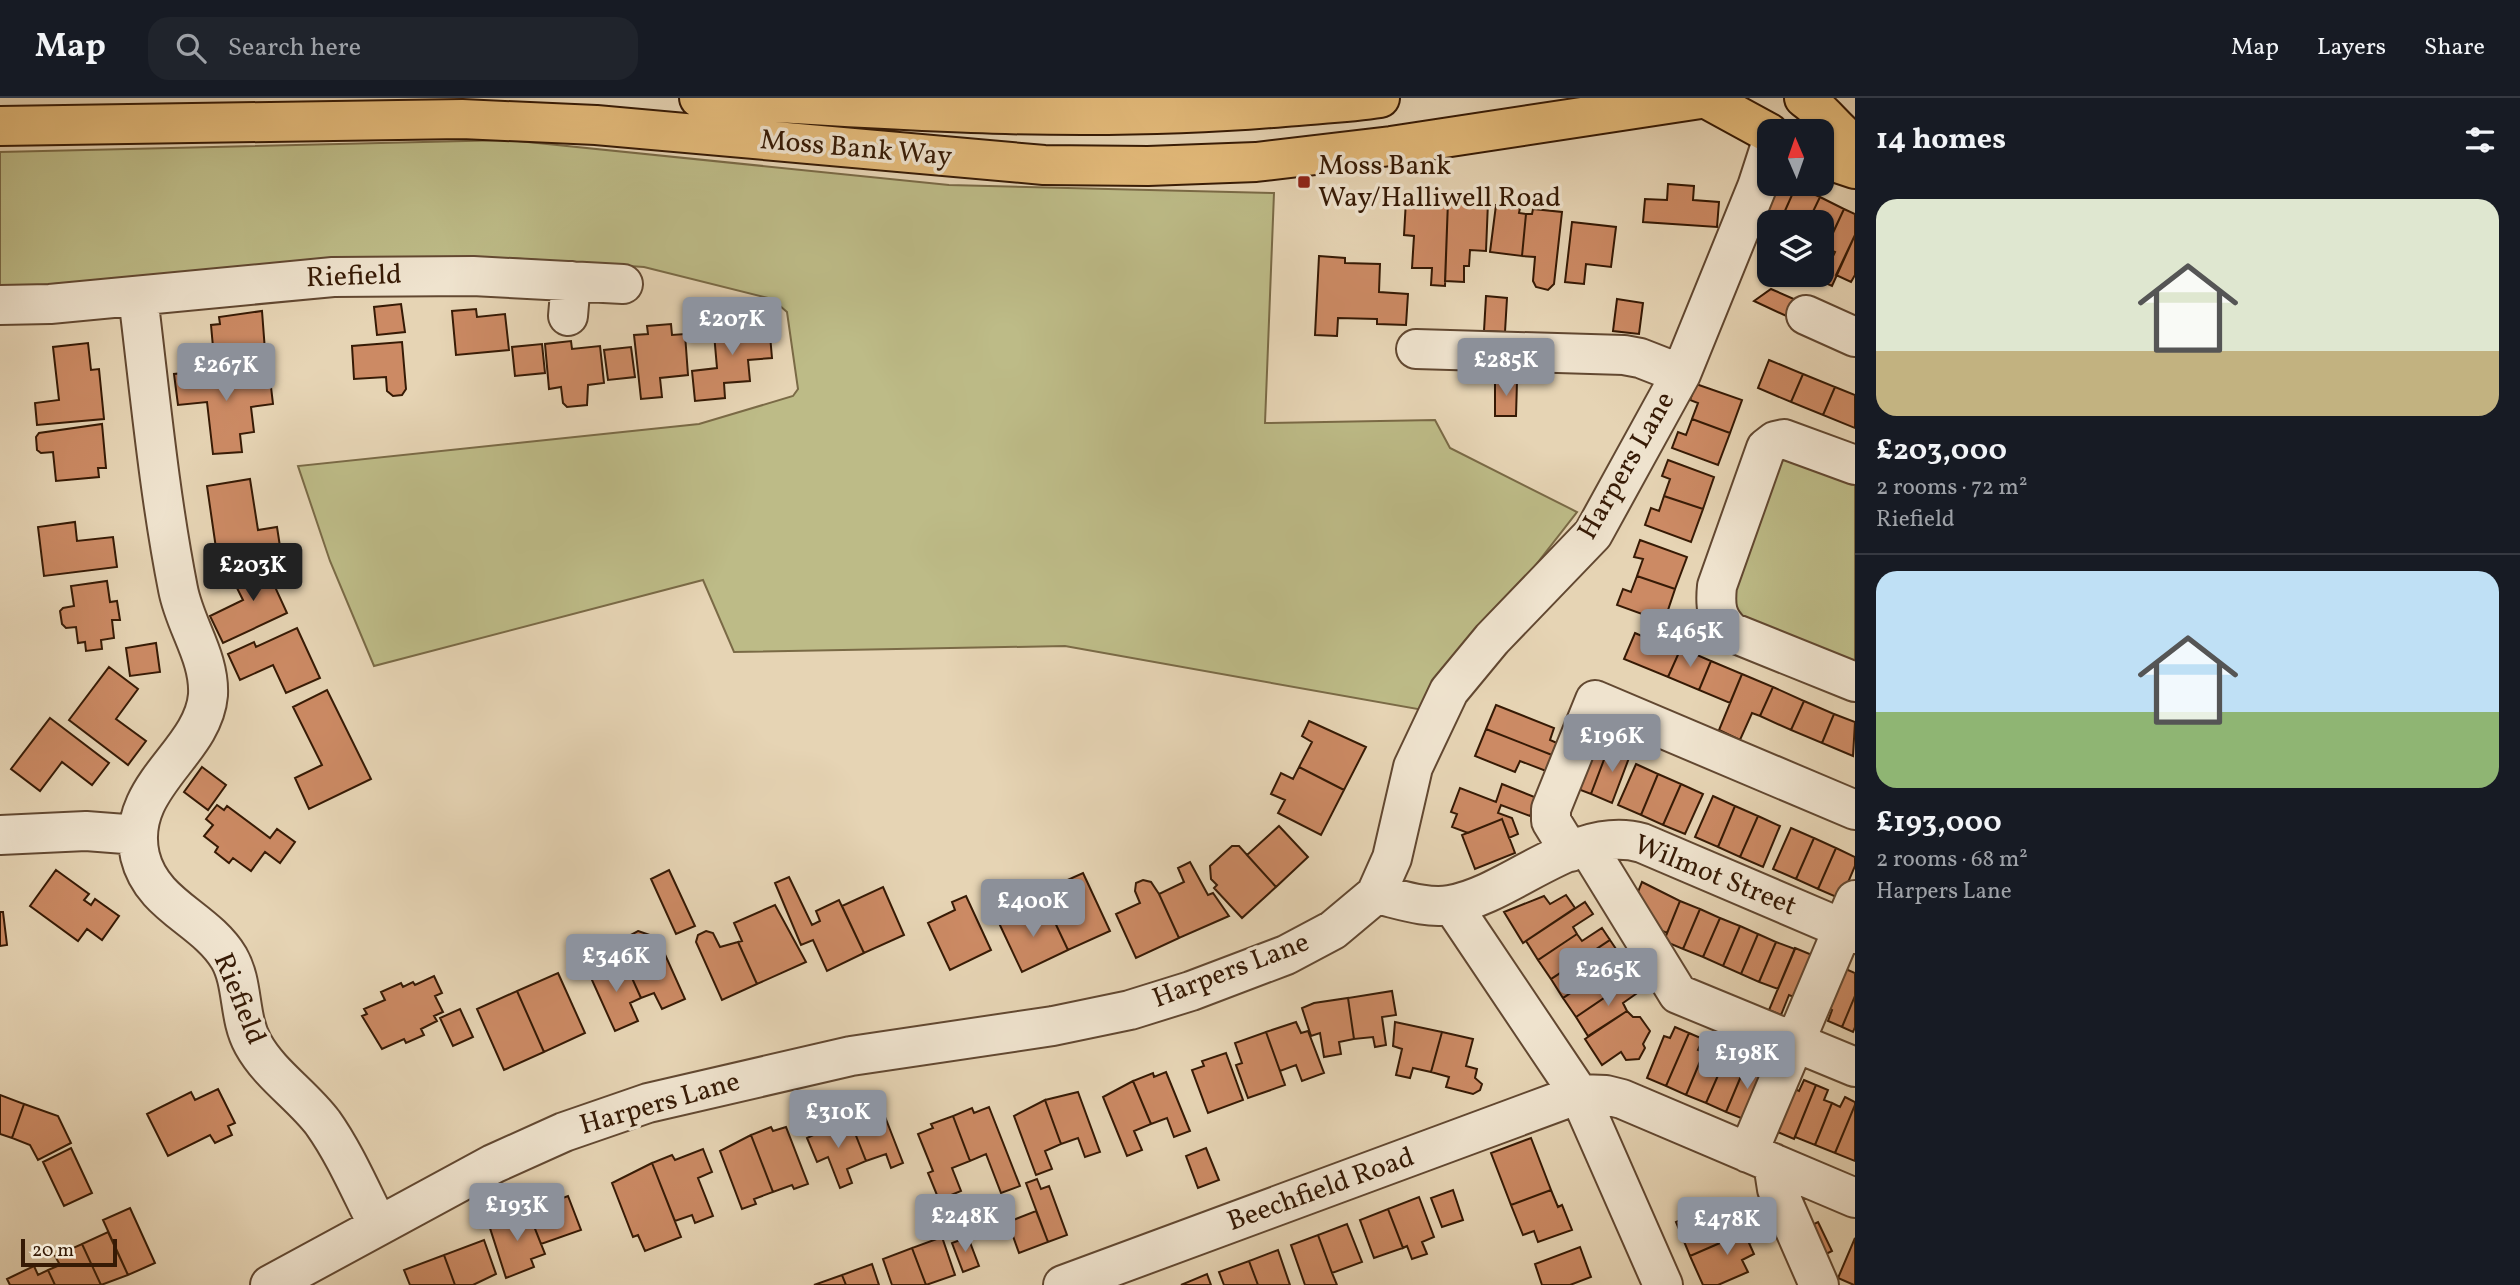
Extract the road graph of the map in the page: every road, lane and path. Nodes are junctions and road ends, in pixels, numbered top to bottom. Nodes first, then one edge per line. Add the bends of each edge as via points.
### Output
1 (699, 98) edge
2 (1380, 98) edge
3 (1706, 98) edge
4 (1804, 98) edge
5 (0, 125) edge
6 (1757, 126) edge
7 (1855, 145) edge
8 (1834, 162) edge
9 (1855, 169) edge
10 (1757, 187) edge
11 (623, 284) dead end
12 (138, 296) junction
13 (0, 305) edge
14 (1806, 315) dead end
15 (1855, 337) edge
16 (1416, 349) dead end
17 (1681, 374) junction
18 (1855, 465) edge
19 (1855, 682) edge
20 (1855, 810) edge
21 (0, 835) edge
22 (138, 835) junction
23 (1578, 849) junction
24 (1376, 894) junction
25 (1452, 905) junction
26 (1851, 921) edge
27 (1795, 1042) junction
28 (1855, 1067) edge
29 (1579, 1094) junction
30 (1761, 1158) junction
31 (1855, 1198) edge
32 (378, 1225) junction
33 (270, 1285) edge
34 (1063, 1285) edge
35 (1663, 1285) edge
36 (1819, 1285) edge

1 - 2 main road, Moss Bank Way via 995,116 1093,117 1219,113
3 - 5 main road, Moss Bank Way via 1310,156 1149,166 1044,165 596,125 462,119
3 - 6 main road
4 - 7 main road
8 - 9 main road
10 - 17 street, Harpers Lane
11 - 12 street, Riefield via 569,299 473,276 333,277
12 - 13 street, Riefield
12 - 22 street, Riefield via 153,541 204,658 208,697 189,739 152,791
14 - 15 street
16 - 17 street via 1624,355
17 - 24 street, Harpers Lane via 1593,534 1449,691 1413,767 1392,858
18 - 19 street via 1784,439 1774,441 1766,449 1716,600 1722,623 1731,632
20 - 23 street via 1595,700 1551,809 1551,821
21 - 22 street via 86,831
22 - 32 street, Riefield via 140,857 159,893 229,959 253,1044 322,1122
23 - 25 street, Wilmot Street
23 - 26 street, Wilmot Street via 1615,838 1642,843
23 - 27 street via 1678,994
24 - 25 street, Wilmot Street via 1420,904
24 - 32 street, Harpers Lane via 1321,937 1191,991 1053,1026 851,1056 648,1103 505,1158
25 - 29 street
26 - 27 street
27 - 28 street
27 - 30 street
29 - 30 street via 1622,1099
29 - 34 street, Beechfield Road
29 - 35 street
30 - 31 street
30 - 36 street
32 - 33 street, Harpers Lane

